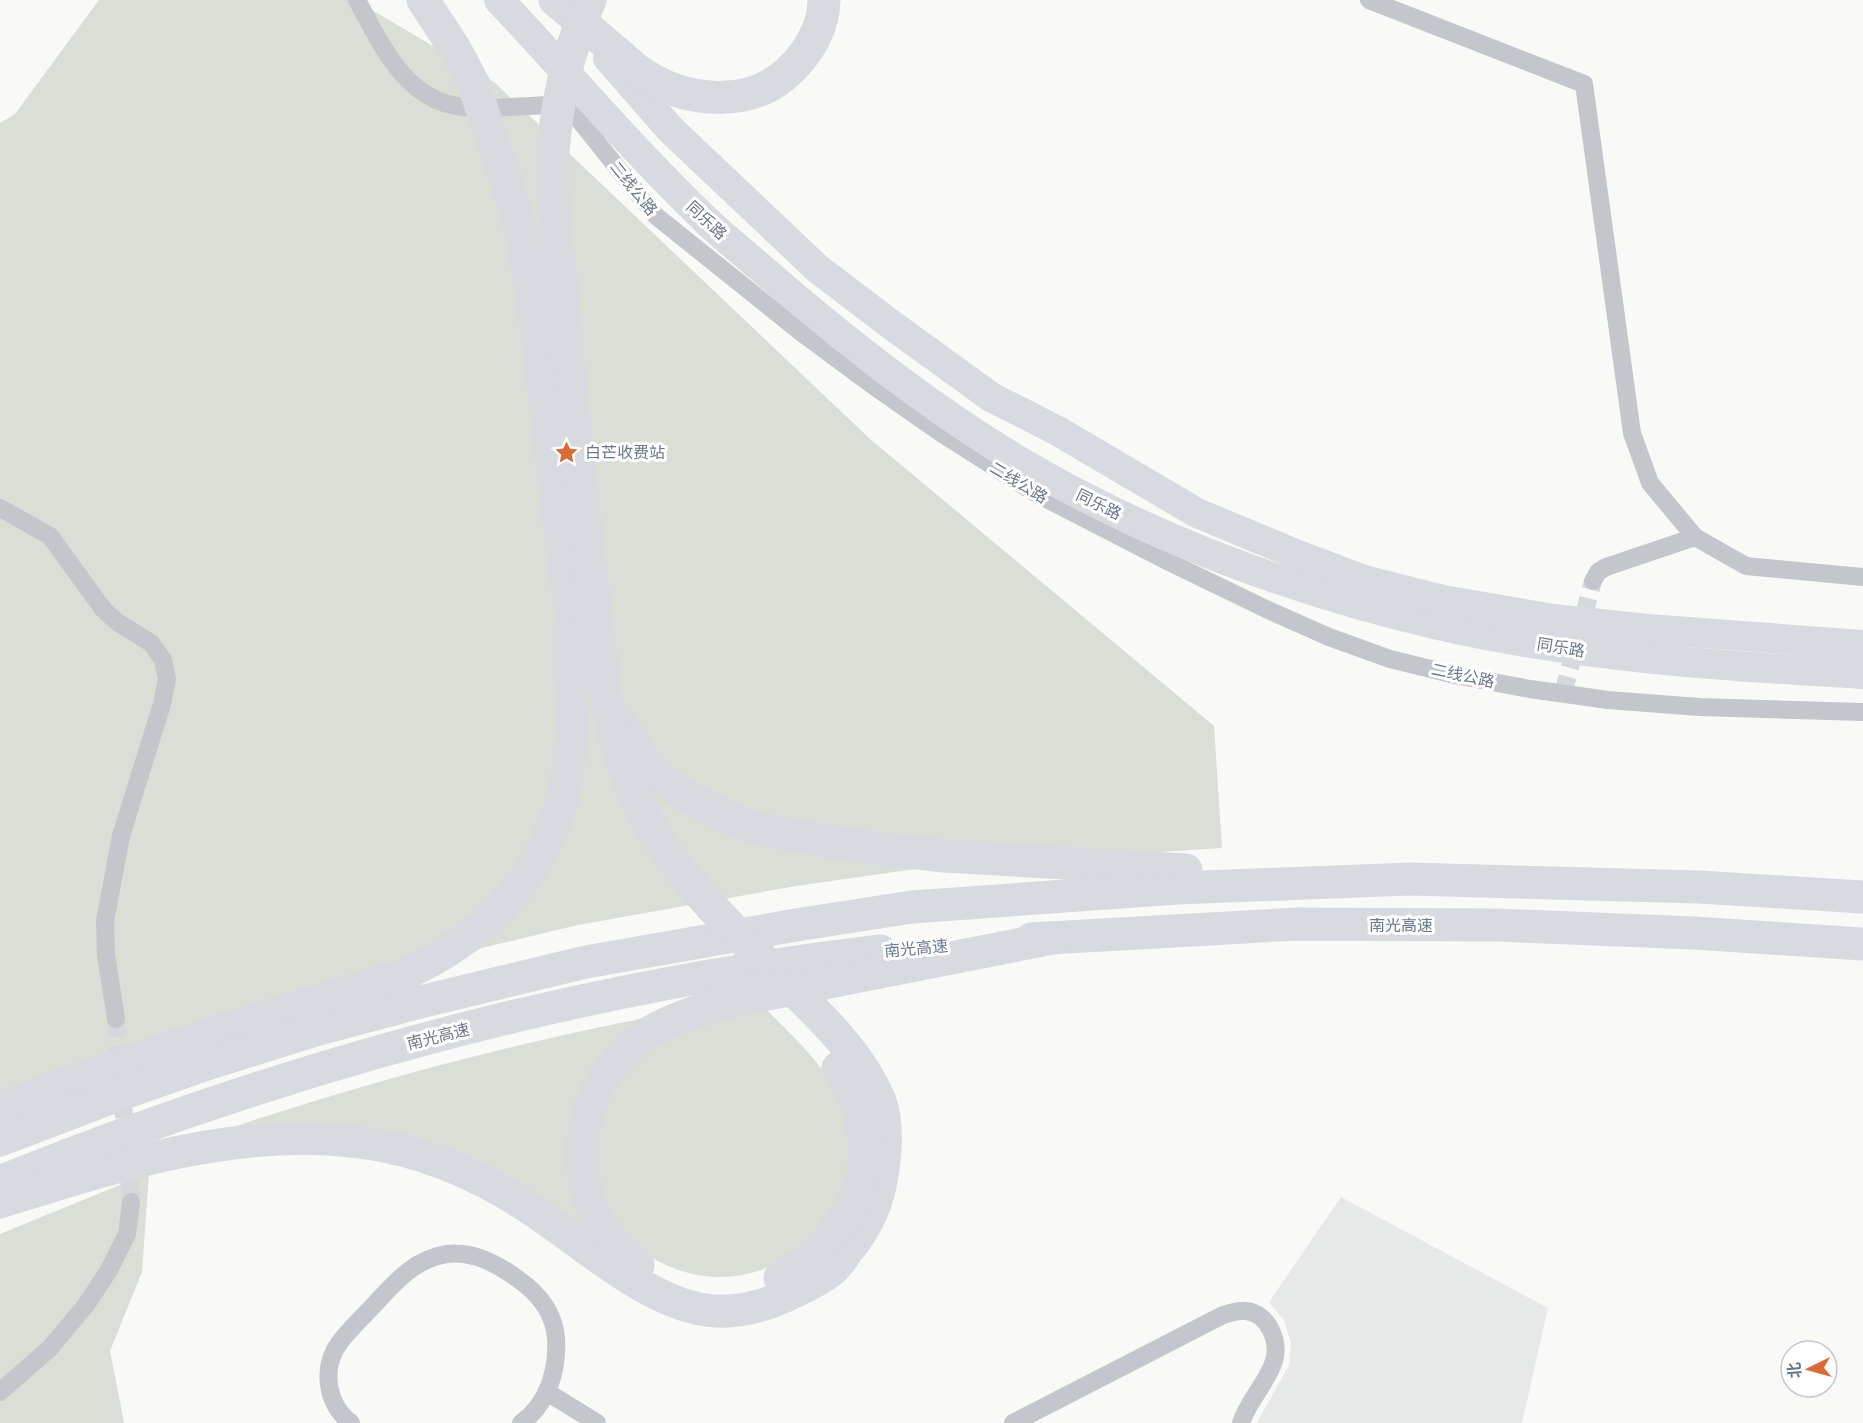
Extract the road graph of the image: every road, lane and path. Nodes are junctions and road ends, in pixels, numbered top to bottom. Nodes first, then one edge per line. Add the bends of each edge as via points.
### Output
1 (357, 0) edge
2 (423, 0) edge
3 (499, 0) edge
4 (553, 0) edge
5 (576, 0) edge
6 (590, 0) edge
7 (824, 0) edge
8 (1369, 0) edge
9 (545, 160) junction
10 (537, 333) junction
11 (0, 508) edge
12 (1695, 537) junction
13 (565, 575) junction
14 (1863, 577) edge
15 (1593, 581) tunnel mouth
16 (600, 645) junction
17 (1863, 645) edge
18 (1863, 674) edge
19 (1863, 712) edge
20 (1410, 879) junction
21 (687, 896) junction
22 (1863, 897) edge
23 (1053, 938) junction
24 (1863, 944) edge
25 (116, 1018) tunnel mouth
26 (825, 1035) junction
27 (0, 1109) edge
28 (0, 1140) edge
29 (0, 1182) edge
30 (0, 1202) edge
31 (131, 1202) tunnel mouth
32 (0, 1392) edge
33 (547, 1392) junction
34 (351, 1423) edge
35 (521, 1423) edge
36 (597, 1423) edge
37 (1013, 1423) edge
38 (1241, 1423) edge

1 - 19 street, 二线公路 via 393,62 426,95 469,108 548,105 566,109 656,216 871,384 1035,493 1266,609 1390,659 1530,689 1699,707
2 - 10 highway via 455,49 493,136 523,240
3 - 18 main road, 同乐路 via 649,164 713,227 877,366 1019,461 1092,501 1247,568 1438,625 1603,654
4 - 7 highway via 643,75 698,96 724,98 752,94 778,82 799,62 816,35
4 - 17 main road, 同乐路 via 671,130 818,269 991,397 1056,430 1197,513 1365,579 1443,600 1553,619
5 - 9 highway via 546,94
6 - 9 highway via 571,53
8 - 12 street via 1584,84 1632,433 1650,483
9 - 10 highway via 535,236
9 - 16 highway
10 - 13 highway
11 - 25 street via 50,536 103,609 151,644 163,660 167,679 162,704 121,836 105,921
12 - 14 street via 1746,566
12 - 15 street via 1606,567
13 - 21 highway via 590,714 608,779 636,840
13 - 27 highway via 572,737 565,788 537,860 489,920 448,952 402,975 206,1035
16 - 20 highway via 615,707 646,763 661,779 690,798 759,829 850,846 944,856
16 - 21 highway via 608,713 628,779
20 - 22 highway via 1698,887
20 - 28 highway via 1178,888 912,908 586,962 315,1030 132,1090
21 - 26 highway
23 - 24 highway, 南光高速 via 1297,924 1496,925
23 - 26 highway via 742,999 673,1021 635,1043 595,1092 585,1118 581,1147 587,1192 602,1226 620,1250 643,1269 670,1283 724,1292 775,1281 823,1246 849,1211 863,1180 864,1139 856,1102
23 - 29 highway, 南光高速 via 818,958 513,1017 405,1044 230,1097
26 - 30 highway via 861,1065 882,1107 885,1152 879,1197 863,1232 835,1267 779,1299 743,1309 687,1307 627,1276 500,1190 440,1162 366,1142 285,1139 191,1150 124,1165
31 - 32 street via 126,1234 86,1305 50,1348
33 - 34 street via 553,1375 556,1338 552,1318 542,1300 488,1260 448,1254 410,1269 340,1342 330,1360 328,1380 332,1400
33 - 35 street via 538,1408
33 - 36 street
37 - 38 street via 1223,1315 1245,1311 1260,1315 1270,1328 1275,1345 1274,1361

